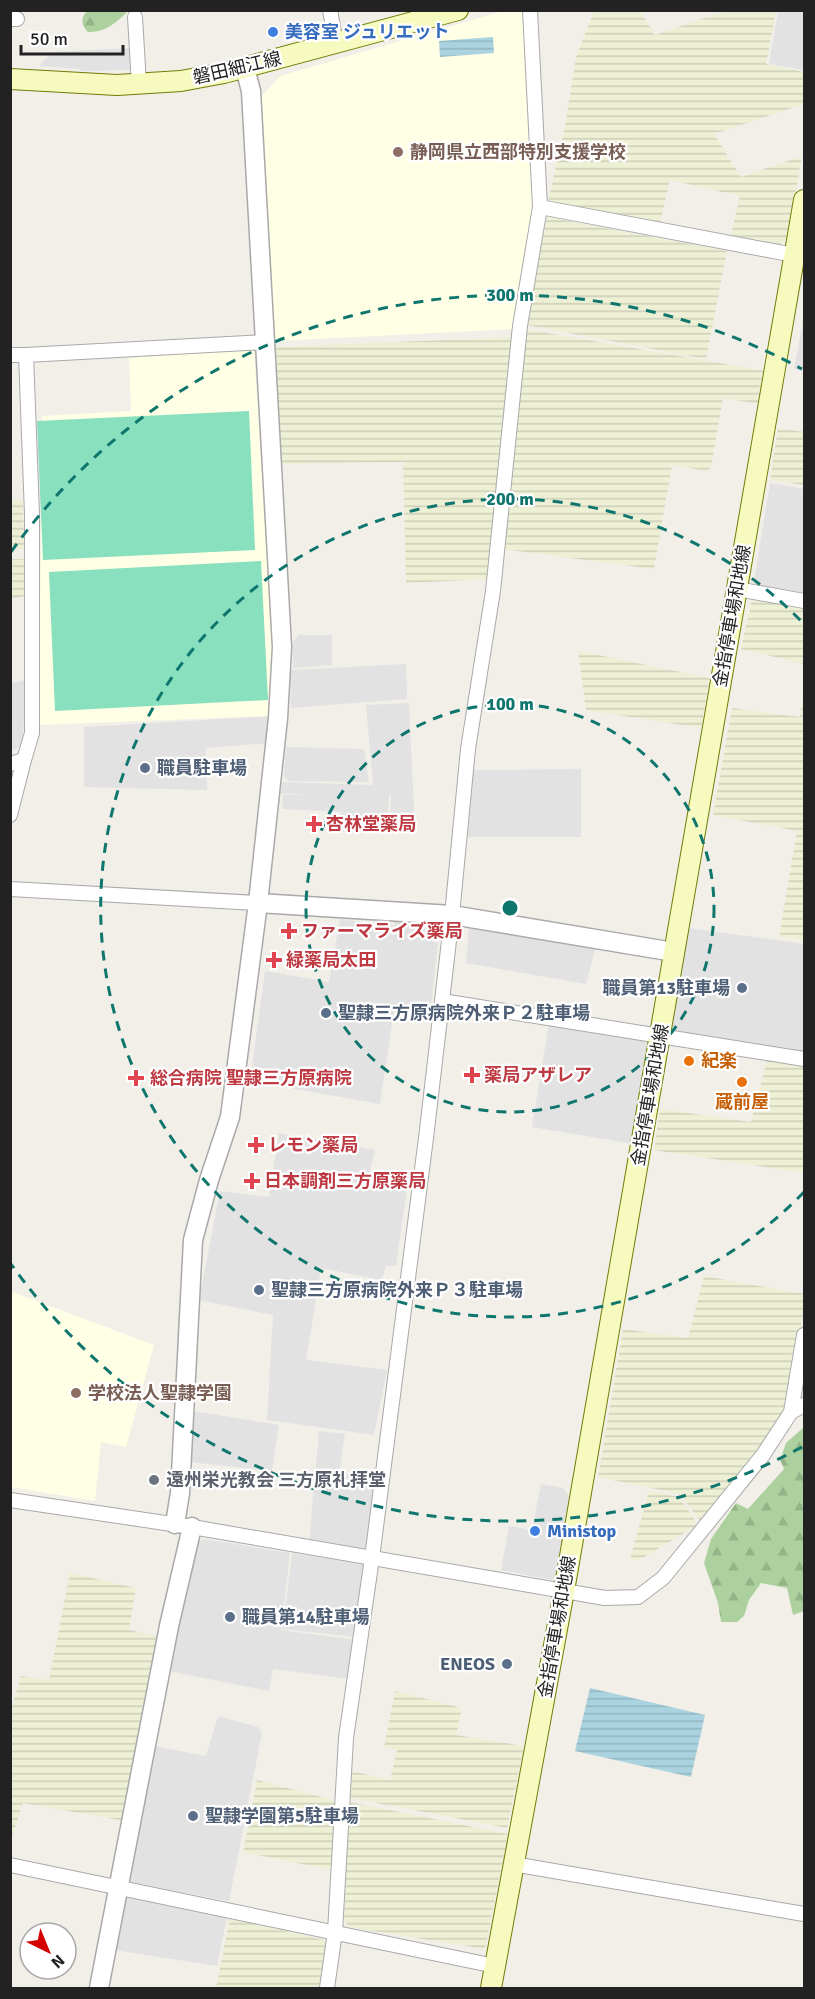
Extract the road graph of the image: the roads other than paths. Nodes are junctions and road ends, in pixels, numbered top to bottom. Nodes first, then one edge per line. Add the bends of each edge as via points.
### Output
1 (330, 10) edge
2 (459, 10) edge
3 (530, 10) edge
4 (135, 17) dead end
5 (336, 44) junction
6 (245, 68) junction
7 (10, 79) edge
8 (139, 84) junction
9 (804, 200) edge
10 (540, 207) junction
11 (799, 256) edge
12 (266, 342) junction
13 (10, 355) edge
14 (26, 355) junction
15 (737, 589) junction
16 (804, 600) edge
17 (17, 762) edge
18 (10, 815) edge
19 (10, 889) edge
20 (258, 903) junction
21 (452, 915) junction
22 (674, 952) junction
23 (442, 1001) junction
24 (661, 1036) junction
25 (804, 1059) edge
26 (804, 1335) edge
27 (804, 1405) edge
28 (791, 1412) junction
29 (10, 1500) edge
30 (184, 1526) junction
31 (372, 1558) junction
32 (564, 1591) junction
33 (513, 1864) junction
34 (10, 1865) edge
35 (118, 1886) junction
36 (804, 1914) edge
37 (335, 1932) junction
38 (495, 1966) junction
39 (99, 1989) edge
40 (327, 1989) edge
41 (491, 1989) edge

1 - 5 street
2 - 5 main road, 磐田細江線
3 - 10 street
4 - 8 street
5 - 6 main road, 磐田細江線
6 - 8 main road, 磐田細江線 via 203,78
6 - 12 street via 251,91
7 - 8 main road, 磐田細江線
9 - 11 main road, 金指停車場和地線
10 - 11 street
10 - 21 street via 520,326 493,591 468,749
11 - 15 main road, 金指停車場和地線
12 - 14 street
12 - 20 street via 282,646
13 - 14 street
14 - 17 street via 32,514 32,733
15 - 16 street
15 - 22 main road, 金指停車場和地線
17 - 18 street
19 - 20 street
20 - 21 street
20 - 30 street via 230,1117 193,1240 180,1493
21 - 22 street
21 - 23 street
22 - 24 main road, 金指停車場和地線
23 - 24 street
23 - 31 street
24 - 25 street
24 - 32 main road, 金指停車場和地線
26 - 28 street
27 - 28 street
28 - 32 street via 763,1455 663,1578 638,1597 605,1598
29 - 30 street
30 - 31 street
30 - 35 street via 169,1626
31 - 32 street
31 - 37 street via 346,1738
32 - 33 main road, 金指停車場和地線
33 - 36 street
33 - 38 main road, 金指停車場和地線
34 - 35 street
35 - 37 street
35 - 39 street
37 - 38 street
37 - 40 street
38 - 41 main road, 金指停車場和地線

